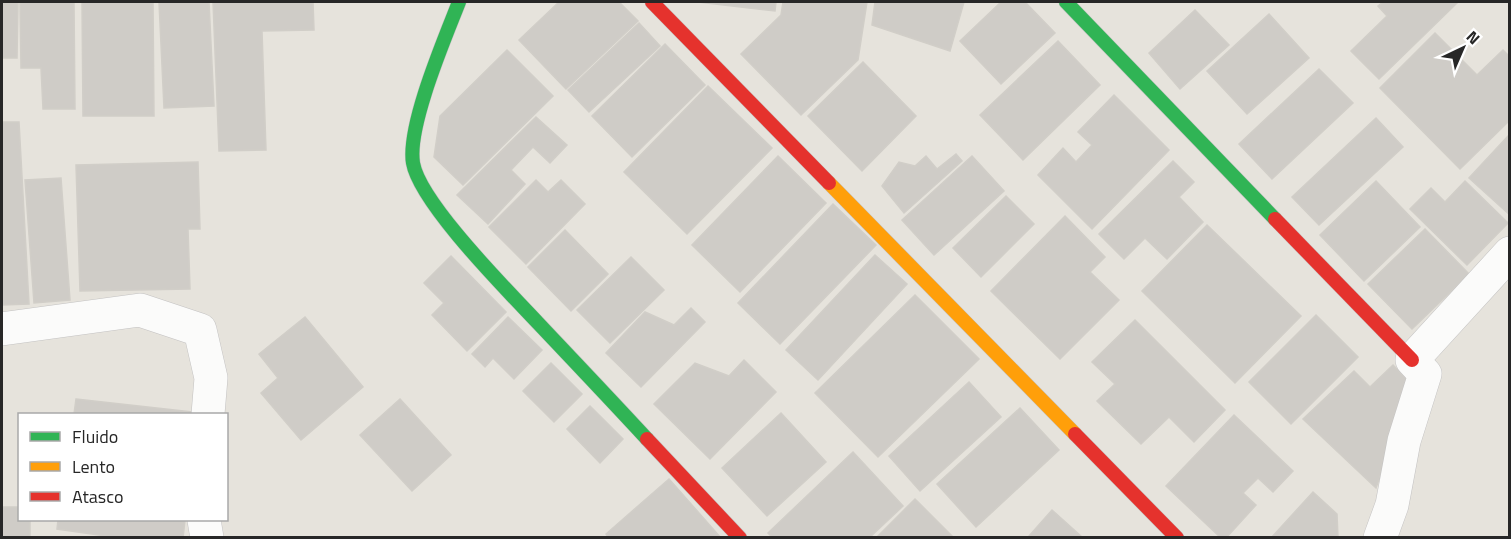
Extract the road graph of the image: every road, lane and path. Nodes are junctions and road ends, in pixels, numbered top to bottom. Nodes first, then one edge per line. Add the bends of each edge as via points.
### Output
1 (459, 2) edge
2 (652, 2) edge
3 (1066, 2) edge
4 (1509, 254) edge
5 (2, 329) edge
6 (1412, 360) junction
7 (208, 413) edge
8 (204, 521) edge
9 (207, 537) edge
10 (740, 537) edge
11 (1177, 537) edge
12 (1380, 537) edge

1 - 10 street via 432,70 414,140 413,163 424,189 501,283
2 - 11 street
3 - 6 street
4 - 6 street
5 - 7 street via 140,310 200,330 211,378
6 - 12 street via 1425,374 1404,441 1392,505
8 - 9 street

